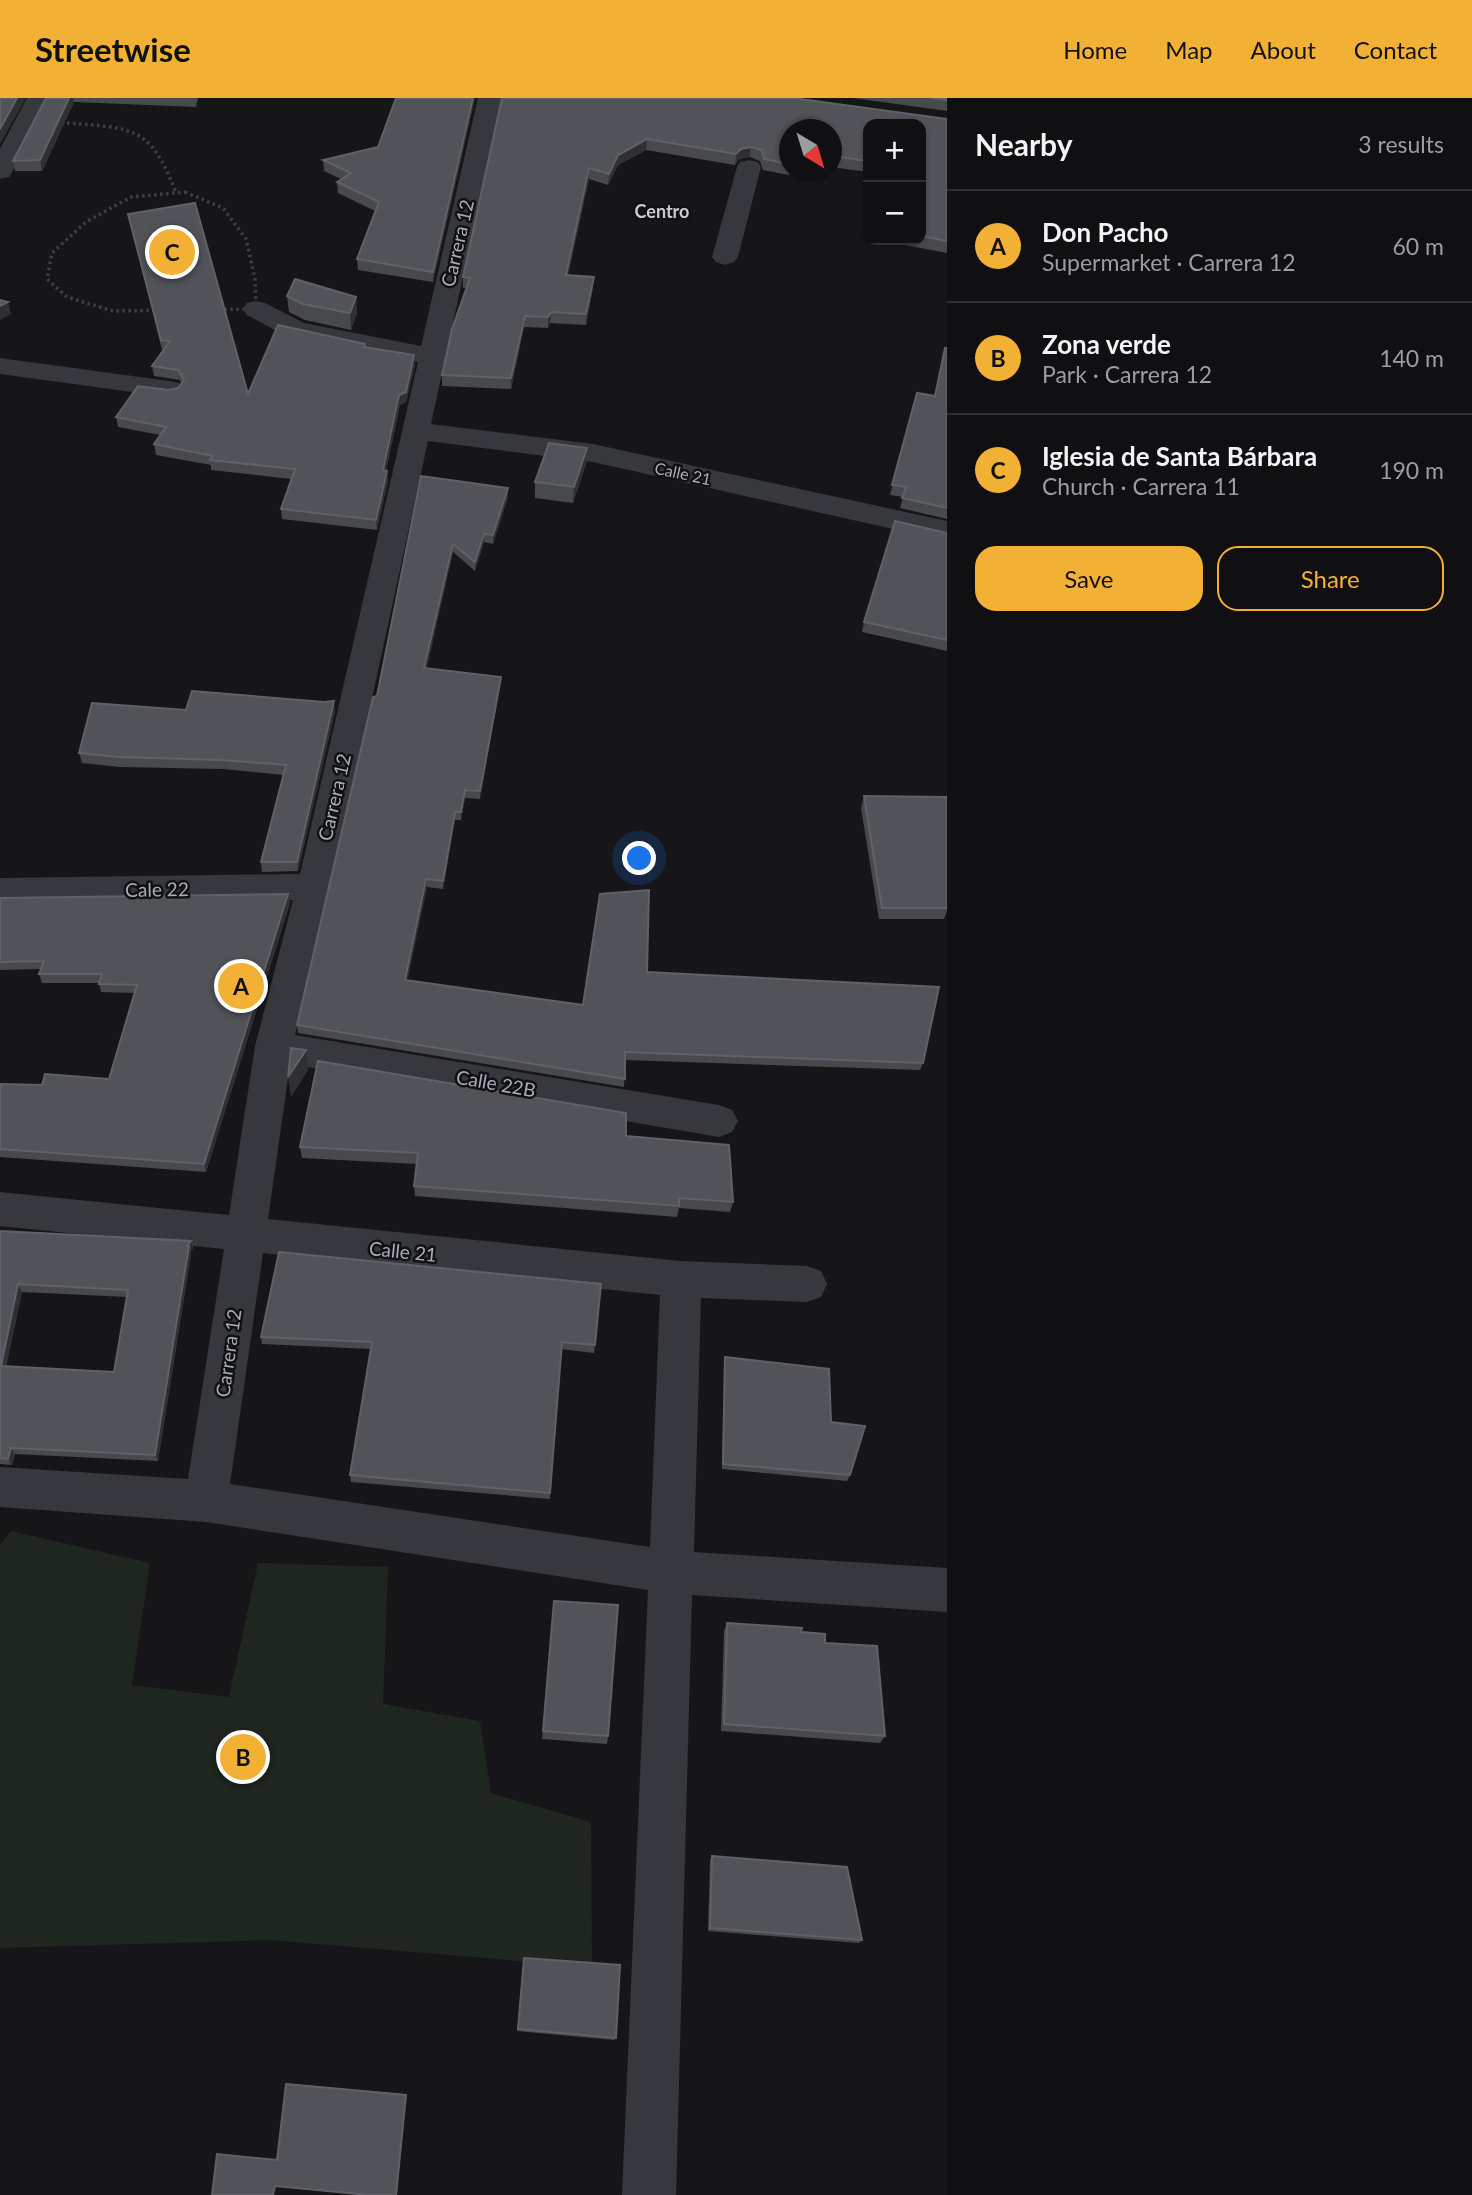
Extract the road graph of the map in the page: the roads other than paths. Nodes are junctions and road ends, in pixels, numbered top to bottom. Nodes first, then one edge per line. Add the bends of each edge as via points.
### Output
1 (490, 98) edge
2 (33, 109) edge
3 (0, 120) edge
4 (749, 167) dead end
5 (0, 172) edge
6 (725, 257) dead end
7 (256, 309) road end
8 (431, 356) junction
9 (0, 366) edge
10 (169, 389) edge
11 (417, 431) junction
12 (947, 531) edge
13 (314, 887) junction
14 (0, 891) edge
15 (274, 1046) junction
16 (719, 1121) dead end
17 (0, 1209) edge
18 (246, 1236) junction
19 (681, 1279) junction
20 (807, 1284) dead end
21 (0, 1487) edge
22 (206, 1501) junction
23 (671, 1572) junction
24 (947, 1590) edge
25 (649, 2195) edge

1 - 8 street, Carrera 12
2 - 3 street
2 - 5 street
4 - 6 street
7 - 8 street via 296,330
8 - 11 street, Carrera 12
9 - 10 street
11 - 12 street, Calle 21 via 593,453
11 - 13 street, Carrera 12
13 - 14 street, Cale 22
13 - 15 street, Carrera 12
15 - 16 street, Calle 22B
15 - 18 street, Carrera 12
17 - 18 street, Calle 21
18 - 19 street, Calle 21
18 - 22 street, Carrera 12
19 - 20 street, Calle 21
19 - 23 street
21 - 22 street
22 - 23 street
23 - 24 street
23 - 25 street

